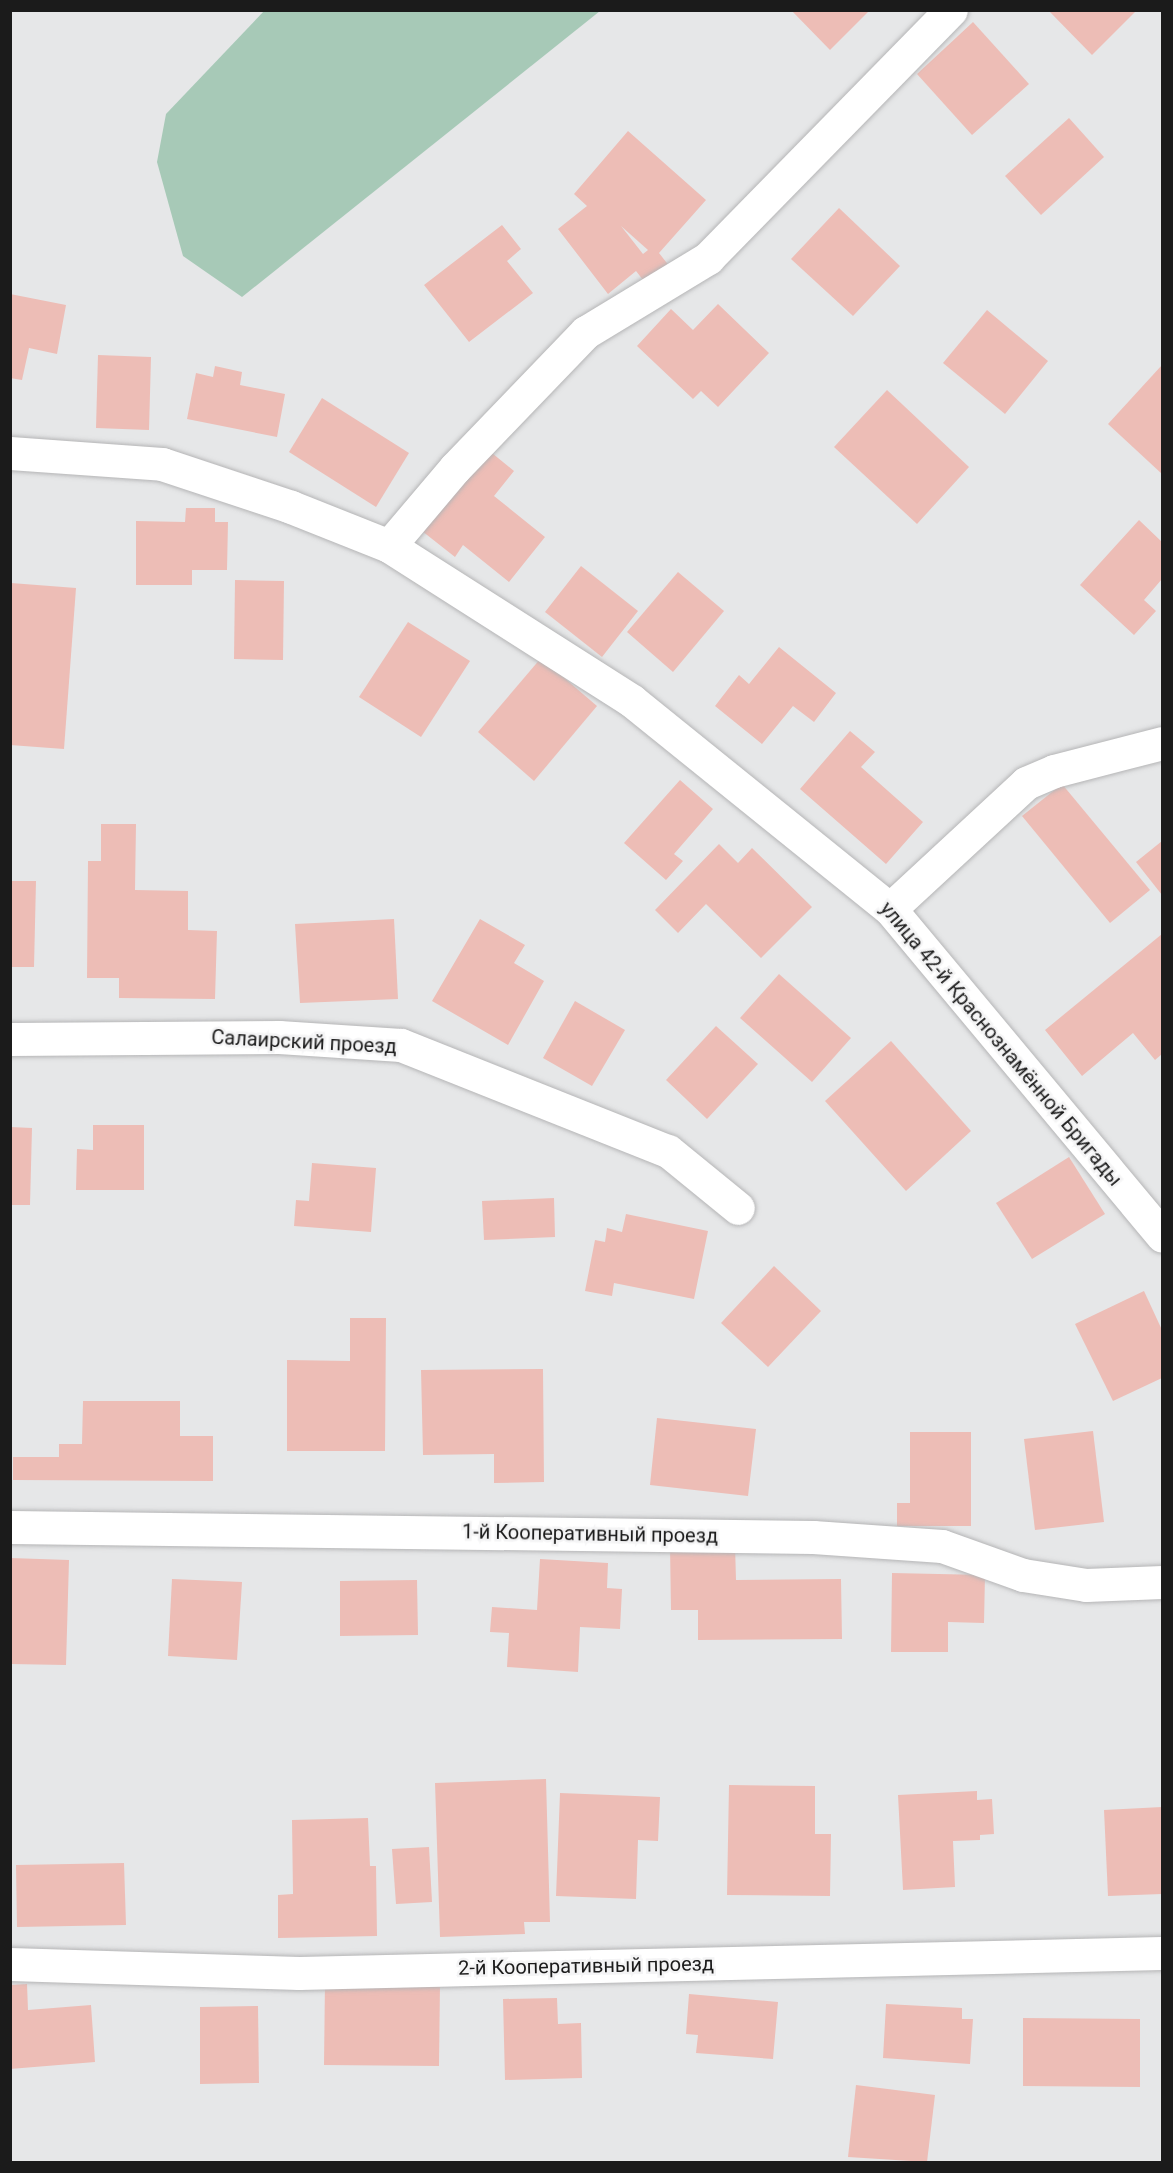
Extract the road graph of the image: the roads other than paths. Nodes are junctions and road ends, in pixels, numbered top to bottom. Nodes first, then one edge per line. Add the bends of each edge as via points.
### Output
1 (951, 10) edge
2 (10, 453) edge
3 (389, 546) junction
4 (1162, 743) edge
5 (891, 909) junction
6 (10, 1039) edge
7 (738, 1208) dead end
8 (1162, 1236) edge
9 (10, 1527) edge
10 (1162, 1582) edge
11 (1162, 1953) edge
12 (10, 1964) edge

1 - 3 street via 708,258 586,332 455,468
2 - 3 street, улица 42-й Краснознамённой Бригады via 162,464 291,507
3 - 5 street, улица 42-й Краснознамённой Бригады via 632,702
4 - 5 street via 1054,771 1026,783
5 - 8 street, улица 42-й Краснознамённой Бригады
6 - 7 street, Салаирский проезд via 279,1037 401,1045 668,1151
9 - 10 street, 1-й Кооперативный проезд via 813,1537 942,1546 1023,1575 1086,1585
11 - 12 street, 2-й Кооперативный проезд via 299,1972

